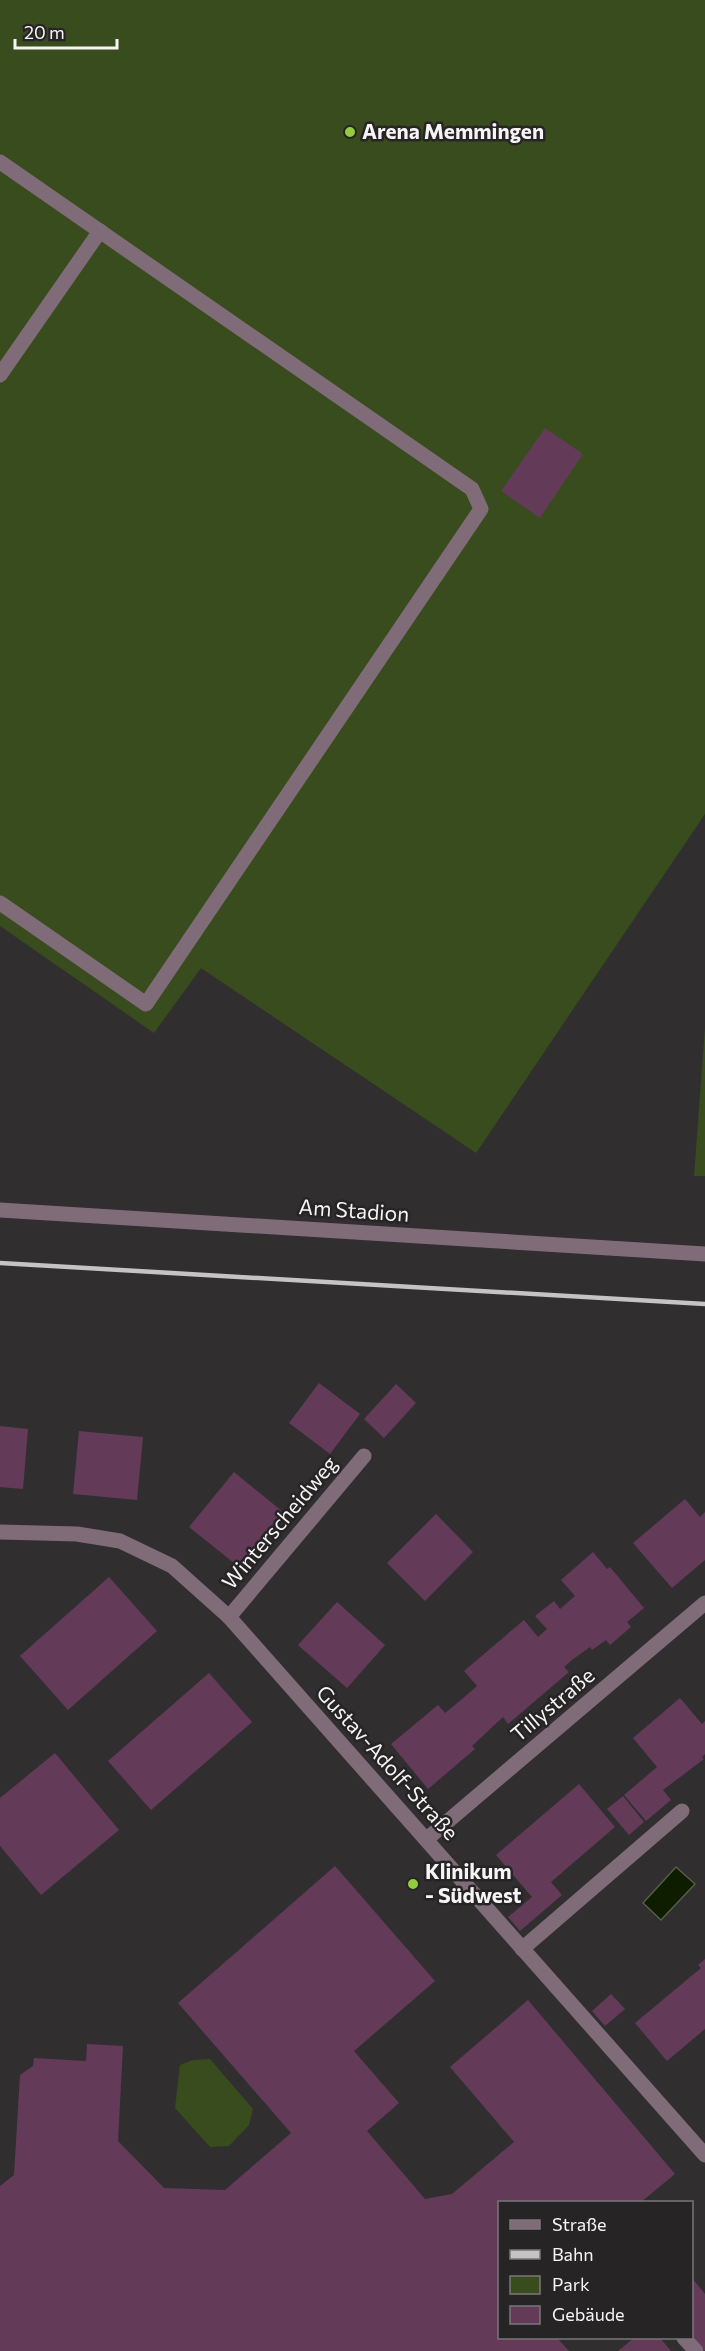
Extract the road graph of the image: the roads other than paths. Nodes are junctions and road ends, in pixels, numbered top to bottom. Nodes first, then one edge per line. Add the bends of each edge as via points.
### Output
1 (0, 162) edge
2 (100, 231) junction
3 (0, 375) edge
4 (0, 903) edge
5 (0, 1210) edge
6 (705, 1254) edge
7 (364, 1456) dead end
8 (0, 1532) edge
9 (705, 1603) edge
10 (229, 1617) junction
11 (682, 1811) dead end
12 (428, 1838) junction
13 (522, 1949) junction
14 (705, 2155) edge
15 (686, 2339) edge
16 (696, 2351) edge

1 - 2 street
2 - 3 street
2 - 4 street via 472,489 481,509 146,1004
5 - 6 street, Am Stadion
7 - 10 street, Winterscheidweg
8 - 10 street, Gustav-Adolf-Straße via 77,1534 120,1541 172,1566
9 - 12 street, Tillystraße
10 - 12 street, Gustav-Adolf-Straße
11 - 13 street
12 - 13 street, Gustav-Adolf-Straße
13 - 14 street, Gustav-Adolf-Straße
15 - 16 street

